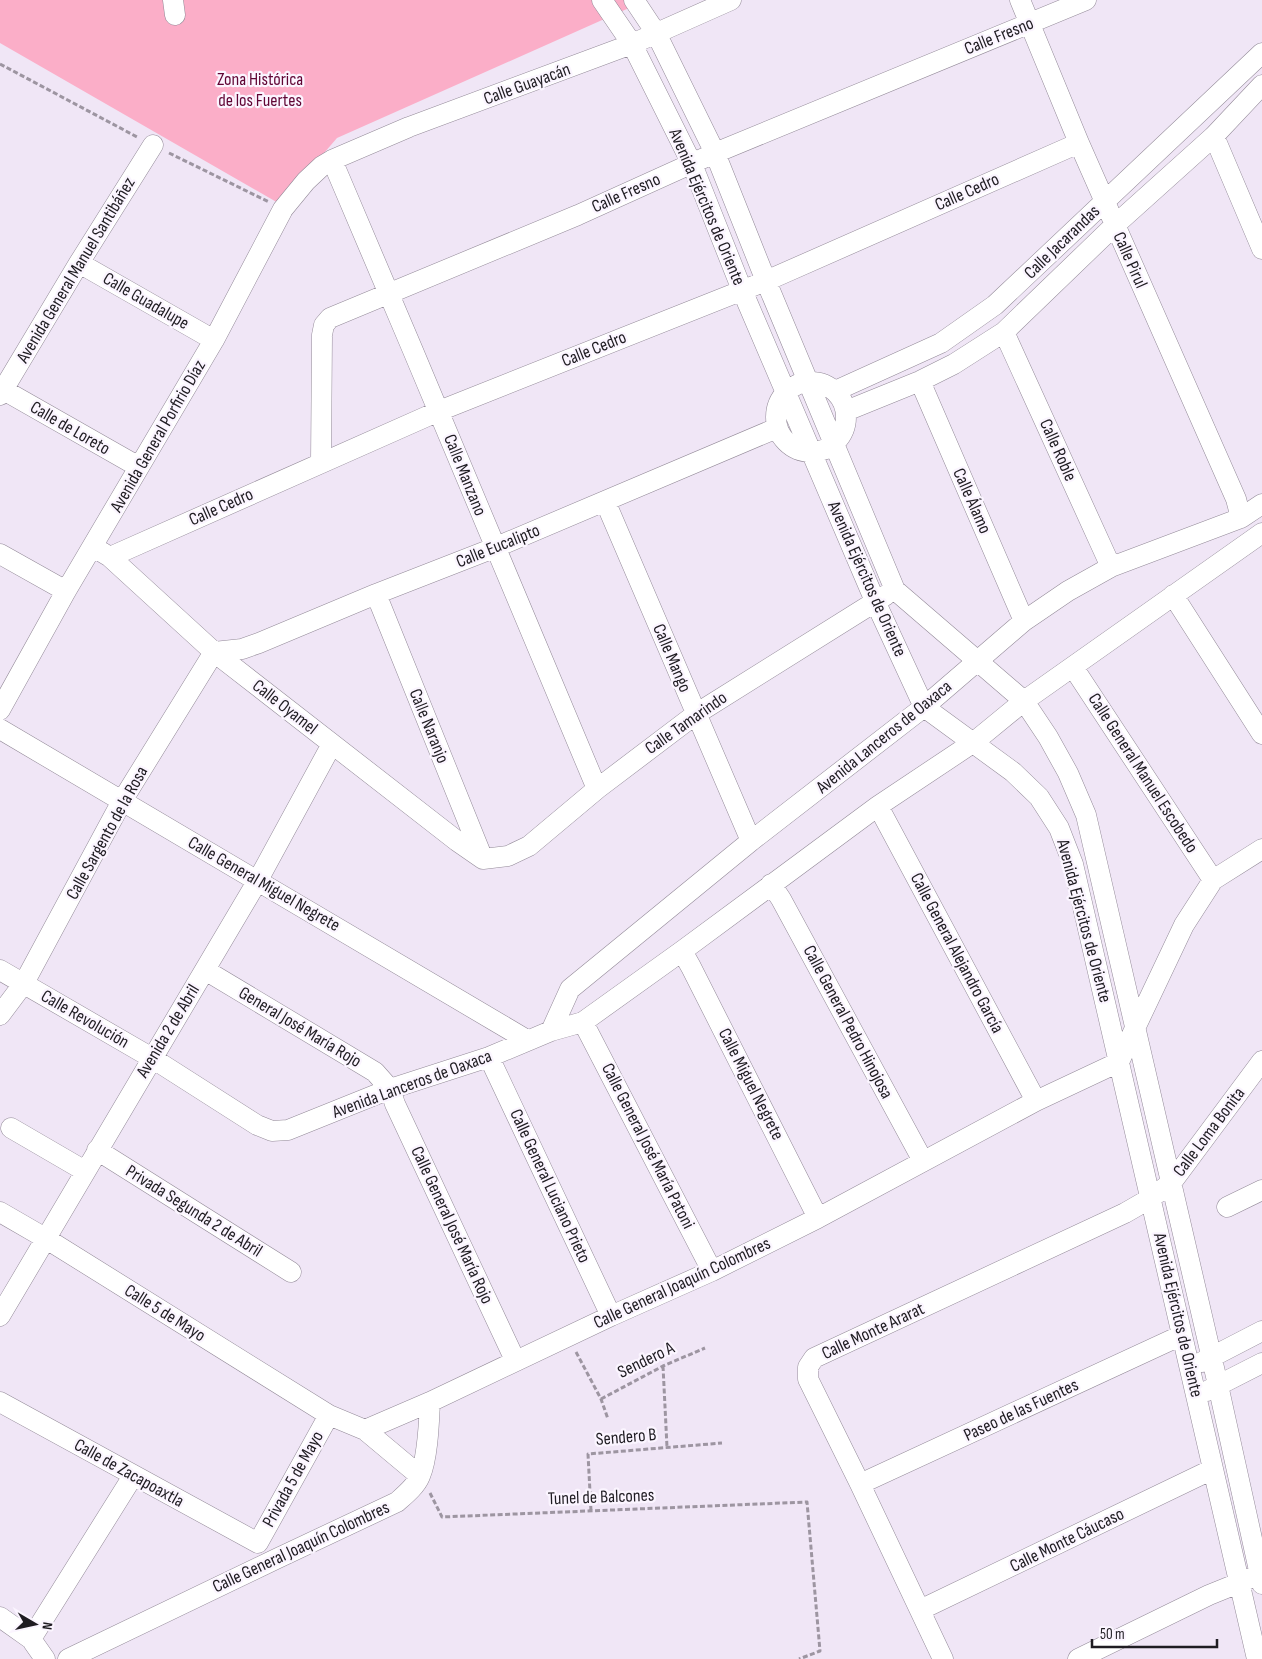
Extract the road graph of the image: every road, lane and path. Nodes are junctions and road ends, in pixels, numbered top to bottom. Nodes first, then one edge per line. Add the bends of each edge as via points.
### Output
1 (602, 0) edge
2 (634, 0) edge
3 (731, 0) edge
4 (1020, 0) edge
5 (1086, 0) edge
6 (1030, 23) junction
7 (656, 32) junction
8 (632, 44) junction
9 (1255, 60) edge
10 (1262, 86) edge
11 (1214, 136) junction
12 (1079, 143) junction
13 (153, 145) dead end
14 (715, 153) junction
15 (327, 163) junction
16 (692, 164) junction
17 (1105, 201) junction
18 (1115, 225) junction
19 (1262, 249) edge
20 (79, 263) junction
21 (766, 281) junction
22 (742, 290) junction
23 (389, 292) junction
24 (1004, 332) junction
25 (214, 340) junction
26 (942, 343) junction
27 (954, 364) junction
28 (920, 381) junction
29 (809, 382) junction
30 (1, 391) edge
31 (834, 391) junction
32 (786, 392) junction
33 (846, 411) junction
34 (439, 412) junction
35 (778, 428) junction
36 (835, 443) junction
37 (812, 452) junction
38 (321, 462) junction
39 (139, 467) junction
40 (605, 501) junction
41 (1262, 504) edge
42 (1242, 518) junction
43 (1262, 533) edge
44 (494, 548) junction
45 (102, 552) junction
46 (0, 554) edge
47 (1111, 567) junction
48 (895, 590) junction
49 (66, 591) junction
50 (376, 594) junction
51 (1173, 595) junction
52 (875, 601) junction
53 (1024, 621) junction
54 (214, 652) junction
55 (976, 661) junction
56 (1073, 667) junction
57 (1024, 701) junction
58 (924, 707) junction
59 (0, 710) edge
60 (696, 714) junction
61 (0, 730) edge
62 (1262, 734) edge
63 (974, 742) junction
64 (332, 744) junction
65 (597, 789) junction
66 (122, 801) junction
67 (878, 806) junction
68 (751, 841) junction
69 (1262, 848) edge
70 (483, 859) junction
71 (258, 880) junction
72 (1213, 880) junction
73 (771, 884) junction
74 (682, 951) junction
75 (0, 970) edge
76 (205, 970) junction
77 (24, 983) junction
78 (0, 1015) edge
79 (583, 1022) junction
80 (1136, 1028) junction
81 (550, 1031) junction
82 (527, 1040) junction
83 (489, 1057) junction
84 (152, 1058) junction
85 (1262, 1061) edge
86 (1120, 1062) junction
87 (390, 1089) junction
88 (1036, 1101) junction
89 (12, 1128) dead end
90 (272, 1132) joint
91 (97, 1150) junction
92 (922, 1161) junction
93 (85, 1172) junction
94 (1172, 1182) junction
95 (1262, 1190) edge
96 (1151, 1198) junction
97 (1227, 1208) dead end
98 (0, 1212) edge
99 (818, 1218) junction
100 (45, 1238) junction
101 (712, 1270) junction
102 (290, 1272) dead end
103 (0, 1316) edge
104 (611, 1316) junction
105 (1262, 1331) edge
106 (1182, 1335) junction
107 (568, 1336) junction
108 (705, 1348) dead end
109 (1212, 1357) junction
110 (516, 1360) junction
111 (1262, 1363) edge
112 (663, 1366) junction
113 (1190, 1368) junction
114 (1218, 1385) junction
115 (1196, 1397) junction
116 (601, 1399) junction
117 (0, 1402) edge
118 (430, 1402) junction
119 (329, 1415) junction
120 (608, 1419) dead end
121 (365, 1430) junction
122 (722, 1443) dead end
123 (667, 1448) junction
124 (1213, 1469) junction
125 (133, 1476) junction
126 (420, 1476) junction
127 (860, 1484) junction
128 (591, 1511) junction
129 (1256, 1529) edge
130 (258, 1543) joint
131 (1261, 1580) edge
132 (1239, 1582) junction
133 (920, 1610) junction
134 (0, 1616) edge
135 (31, 1639) junction
136 (45, 1659) edge
137 (68, 1659) edge
138 (798, 1659) edge
139 (943, 1659) edge
140 (1078, 1659) edge
141 (1257, 1659) edge

1 - 8 street, Avenida Ejércitos de Oriente
2 - 7 street, Avenida Ejércitos de Oriente
3 - 7 street, Calle Guayacán
4 - 6 street, Calle Pirul
5 - 6 street, Calle Fresno
6 - 12 street, Calle Pirul
6 - 14 street, Calle Fresno
7 - 8 street, Calle Guayacán
7 - 14 street, Avenida Ejércitos de Oriente
8 - 15 street, Calle Guayacán via 409,127
8 - 16 street, Avenida Ejércitos de Oriente
9 - 10 street
9 - 17 street, Calle Jacarandas
10 - 11 street, Calle Jacarandas
11 - 18 street, Calle Jacarandas
11 - 19 street
12 - 17 street, Calle Pirul
12 - 21 street, Calle Cedro
13 - 20 street, Avenida General Manuel Santibáñez
14 - 16 street, Calle Fresno
14 - 21 street, Avenida Ejércitos de Oriente
15 - 23 street, Calle Manzano
15 - 25 street, Avenida General Porfirio Díaz via 306,181 283,209
16 - 22 street, Avenida Ejércitos de Oriente
16 - 23 street, Calle Fresno via 578,215
17 - 18 street, Calle Pirul
17 - 26 street, Calle Jacarandas via 996,305
18 - 24 street, Calle Jacarandas
18 - 42 street, Calle Pirul
20 - 25 street, Calle Guadalupe
20 - 30 street, Avenida General Manuel Santibáñez
21 - 22 street, Calle Cedro
21 - 29 street, Avenida Ejércitos de Oriente
22 - 32 street, Avenida Ejércitos de Oriente
22 - 34 street, Calle Cedro
23 - 34 street, Calle Manzano
23 - 38 street, Calle Fresno via 330,318 324,325
24 - 27 street, Calle Jacarandas
24 - 47 street, Calle Roble
25 - 39 street, Avenida General Porfirio Díaz
26 - 27 street
26 - 31 street, Calle Jacarandas
27 - 28 street, Calle Jacarandas
28 - 33 street, Calle Jacarandas
28 - 53 street, Calle Álamo
29 - 31 street via 823,384
29 - 32 street
29 - 36 street, Avenida Ejércitos de Oriente
30 - 39 street, Calle de Loreto
31 - 33 street
32 - 35 street via 778,405
32 - 37 street, Avenida Ejércitos de Oriente
33 - 36 street via 844,429
34 - 38 street, Calle Cedro
34 - 44 street, Calle Manzano
35 - 37 street via 787,443 803,452
35 - 40 street, Calle Eucalipto
36 - 37 street
36 - 48 street, Avenida Ejércitos de Oriente
37 - 52 street, Avenida Ejércitos de Oriente
38 - 45 street, Calle Cedro
39 - 45 street, Avenida General Porfirio Díaz
40 - 44 street, Calle Eucalipto
40 - 60 street, Calle Mango
41 - 42 street, Avenida Lanceros de Oaxaca
42 - 47 street, Avenida Lanceros de Oaxaca
43 - 51 street, Avenida Lanceros de Oaxaca
44 - 50 street, Calle Eucalipto
44 - 65 street, Calle Manzano
45 - 49 street, Avenida General Porfirio Díaz
45 - 54 street, Calle Oyamel
46 - 49 street
47 - 53 street, Avenida Lanceros de Oaxaca
48 - 52 street, Calle Tamarindo
48 - 55 street, Avenida Ejércitos de Oriente
49 - 59 street, Avenida General Porfirio Díaz
50 - 54 street, Calle Eucalipto via 242,649
50 - 70 street, Calle Naranjo
51 - 56 street, Avenida Lanceros de Oaxaca
51 - 62 street
52 - 58 street, Avenida Ejércitos de Oriente
52 - 60 street, Calle Tamarindo
53 - 55 street, Avenida Lanceros de Oaxaca
54 - 64 street, Calle Oyamel
54 - 66 street, Calle Sargento de la Rosa
55 - 57 street, Avenida Ejércitos de Oriente
55 - 58 street, Avenida Lanceros de Oaxaca
56 - 57 street, Avenida Lanceros de Oaxaca
56 - 72 street, Calle General Manuel Escobedo
57 - 63 street, Avenida Lanceros de Oaxaca
57 - 80 street, Avenida Ejércitos de Oriente via 1068,773 1086,815
58 - 63 street, Avenida Ejércitos de Oriente
58 - 68 street, Avenida Lanceros de Oaxaca
60 - 65 street, Calle Tamarindo
60 - 68 street, Calle Mango
61 - 66 street, Calle General Miguel Negrete
63 - 67 street, Avenida Lanceros de Oaxaca
63 - 86 street, Avenida Ejércitos de Oriente via 1039,796 1059,828 1073,864
64 - 70 street, Calle Oyamel
64 - 71 street, Avenida 2 de Abril
65 - 70 street, Calle Tamarindo via 529,846 508,856
66 - 71 street, Calle General Miguel Negrete
66 - 77 street, Calle Sargento de la Rosa
67 - 73 street, Avenida Lanceros de Oaxaca
67 - 88 street, Calle General Alejandro García
68 - 81 street, Avenida Lanceros de Oaxaca via 570,988
69 - 72 street
71 - 76 street, Avenida 2 de Abril
71 - 82 street, Calle General Miguel Negrete
72 - 80 street via 1184,925
73 - 74 street, Avenida Lanceros de Oaxaca
73 - 92 street, Calle General Pedro Hinojosa
74 - 79 street, Avenida Lanceros de Oaxaca
74 - 99 street, Calle Miguel Negrete
75 - 77 street, Calle Revolución
76 - 84 street, Avenida 2 de Abril
76 - 87 street, General José María Rojo via 375,1072
77 - 78 street, Calle Sargento de la Rosa
77 - 84 street, Calle Revolución
79 - 81 street, Avenida Lanceros de Oaxaca
79 - 101 street, Calle General José María Patoni
80 - 86 street
80 - 94 street, Avenida Ejércitos de Oriente
81 - 82 street, Avenida Lanceros de Oaxaca
82 - 83 street, Avenida Lanceros de Oaxaca
83 - 87 street, Avenida Lanceros de Oaxaca
83 - 104 street, Calle General Luciano Prieto
84 - 90 street, Calle Revolución
84 - 91 street, Avenida 2 de Abril
85 - 94 street, Calle Loma Bonita
86 - 88 street, Calle General Joaquín Colombres
86 - 96 street, Avenida Ejércitos de Oriente
87 - 90 street, Avenida Lanceros de Oaxaca via 288,1130
87 - 110 street, Calle General José María Rojo
88 - 92 street, Calle General Joaquín Colombres
89 - 93 street
91 - 93 street, Avenida 2 de Abril
91 - 102 street, Privada Segunda 2 de Abril
92 - 99 street, Calle General Joaquín Colombres
93 - 100 street, Avenida 2 de Abril
94 - 96 street, Calle Loma Bonita
94 - 109 street, Avenida Ejércitos de Oriente
95 - 97 street
96 - 106 street, Avenida Ejércitos de Oriente
96 - 127 street, Calle Monte Ararat via 814,1358 808,1367 808,1379
98 - 100 street, Calle 5 de Mayo
99 - 101 street, Calle General Joaquín Colombres
100 - 103 street, Avenida 2 de Abril
100 - 119 street, Calle 5 de Mayo
101 - 104 street, Calle General Joaquín Colombres
104 - 107 street, Calle General Joaquín Colombres
105 - 109 street
106 - 113 street, Avenida Ejércitos de Oriente
106 - 127 street, Paseo de las Fuentes
107 - 110 street, Calle General Joaquín Colombres
107 - 116 path
108 - 112 path, Sendero A
109 - 113 street
109 - 114 street, Avenida Ejércitos de Oriente
110 - 118 street, Calle General Joaquín Colombres
111 - 114 street
112 - 116 path, Sendero A
112 - 123 path
113 - 115 street, Avenida Ejércitos de Oriente
114 - 115 street
114 - 129 street, Avenida Ejércitos de Oriente
115 - 124 street, Avenida Ejércitos de Oriente
116 - 120 path
117 - 125 street, Calle de Zacapoaxtla
118 - 121 street
118 - 126 street, Calle General Joaquín Colombres via 427,1444
119 - 121 street, Calle 5 de Mayo
119 - 130 street, Privada 5 de Mayo
121 - 126 street, Calle 5 de Mayo
122 - 123 path, Sendero B
123 - 128 path, Sendero B via 588,1454
124 - 132 street, Avenida Ejércitos de Oriente
124 - 133 street, Calle Monte Cáucaso
125 - 130 street, Calle de Zacapoaxtla
125 - 135 street
126 - 128 path, Tunel de Balcones via 442,1517
126 - 137 street, Calle General Joaquín Colombres via 397,1502
127 - 133 street, Calle Monte Ararat
128 - 138 path, Tunel de Balcones via 807,1502 820,1651
129 - 131 street, Avenida Ejércitos de Oriente
131 - 132 street
132 - 140 street
132 - 141 street, Avenida Ejércitos de Oriente
133 - 139 street, Calle Monte Ararat
134 - 135 street
135 - 136 street

